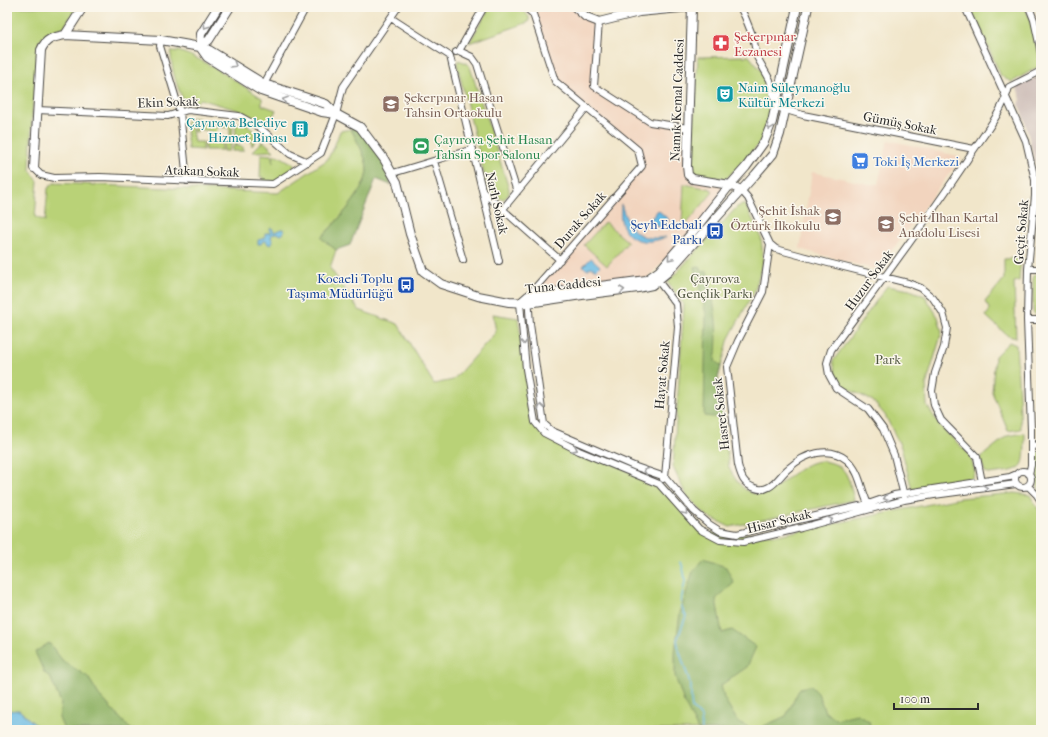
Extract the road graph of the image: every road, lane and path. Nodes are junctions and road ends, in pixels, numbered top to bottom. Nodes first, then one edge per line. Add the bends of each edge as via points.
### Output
1 (82, 7) edge
2 (218, 7) edge
3 (230, 7) edge
4 (306, 7) edge
5 (398, 7) edge
6 (484, 7) edge
7 (525, 7) edge
8 (575, 7) edge
9 (692, 7) edge
10 (740, 7) edge
11 (797, 7) edge
12 (808, 7) edge
13 (965, 7) edge
14 (1029, 7) edge
15 (638, 10) edge
16 (391, 18) junction
17 (599, 22) junction
18 (65, 35) junction
19 (161, 40) junction
20 (200, 47) junction
21 (458, 51) junction
22 (1041, 53) edge
23 (450, 56) junction
24 (1041, 71) edge
25 (262, 87) junction
26 (1006, 98) junction
27 (587, 107) junction
28 (776, 107) junction
29 (37, 110) junction
30 (786, 110) junction
31 (180, 112) junction
32 (336, 114) junction
33 (688, 128) junction
34 (473, 149) junction
35 (974, 149) junction
36 (434, 161) junction
37 (308, 162) junction
38 (34, 168) joint
39 (392, 173) junction
40 (1038, 180) edge
41 (187, 181) junction
42 (730, 185) junction
43 (741, 190) junction
44 (483, 192) junction
45 (517, 192) junction
46 (502, 210) junction
47 (770, 244) junction
48 (463, 260) dead end
49 (499, 260) dead end
50 (560, 260) junction
51 (1028, 269) junction
52 (1041, 269) edge
53 (884, 277) junction
54 (655, 278) junction
55 (526, 301) junction
56 (1027, 320) junction
57 (1041, 320) edge
58 (1041, 445) edge
59 (1031, 446) junction
60 (1017, 474) junction
61 (1030, 474) junction
62 (665, 477) junction
63 (982, 482) junction
64 (659, 484) junction
65 (1016, 484) junction
66 (1028, 486) junction
67 (904, 497) junction
68 (1041, 501) edge
69 (869, 506) junction

1 - 18 street
2 -> 20 street via 201,34
3 - 20 street via 209,40
4 - 25 street
5 - 16 street, Atakan Sokak
6 - 21 street
7 - 27 street via 533,14 555,81
8 - 17 street via 586,17
9 - 15 street
9 - 33 street, Namık Kemal Caddesi
10 - 28 street via 757,57 770,80
11 - 28 street, Tuna Caddesi
12 - 30 street, Tuna Caddesi
13 - 26 street, Geçit Sokak
14 - 22 street
15 - 17 street
16 - 23 street
16 - 32 street, Atakan Sokak via 343,87
17 - 33 street via 594,86 650,122
18 - 19 street, Tuna Caddesi
18 - 29 street via 48,40 41,50
19 - 20 street, Tuna Caddesi
19 - 31 street via 160,46
20 - 25 street, Tuna Caddesi via 209,50
21 - 23 street
21 - 45 street via 472,58 477,64
23 - 34 street, Narlı Sokak
24 - 26 street, Huzur Sokak via 1009,87
25 - 32 street, Tuna Caddesi via 326,104
26 - 35 street, Huzur Sokak
26 - 40 street, Geçit Sokak via 1026,141
27 - 45 street
27 - 50 street, Durak Sokak via 638,150 642,166
28 - 30 street, Gümüş Sokak
28 -> 42 street, Tuna Caddesi via 764,142
29 - 31 street, Ekin Sokak via 168,116
29 - 38 street
30 - 35 street, Gümüş Sokak
30 - 43 street, Tuna Caddesi via 773,154
31 - 37 street, Ekin Sokak via 188,110 239,116 259,127 290,154
31 - 41 street
32 - 37 street, Atakan Sokak via 321,154
32 - 39 street, Tuna Caddesi via 360,127
33 - 42 street, Namık Kemal Caddesi via 688,175 693,179
34 - 36 street
34 - 44 street, Narlı Sokak
35 - 53 street, Huzur Sokak
36 - 39 street
36 - 48 street
37 - 41 street, Atakan Sokak via 273,184
38 - 41 street, Atakan Sokak via 40,175 54,178 100,177
39 - 55 street, Tuna Caddesi via 397,182 410,234 423,271 440,284 471,294 510,302
40 - 51 street, Geçit Sokak
42 - 43 street
42 -> 54 street, Tuna Caddesi
43 - 47 street via 748,198
43 - 54 street, Tuna Caddesi via 668,272
44 - 46 street
44 - 49 street, Narlı Sokak
45 - 46 street
46 - 50 street
47 - 53 street via 776,249
47 - 69 street, Hasret Sokak via 763,292 727,367 738,465 742,478 748,486 760,490 770,487 789,467 807,456 820,452 835,453 847,460 857,474
50 - 55 street, Durak Sokak
51 - 52 street
51 - 56 street, Geçit Sokak
53 - 63 street via 921,288 933,298 943,313 946,328 932,391 934,405 941,420 977,457
53 - 67 street, Huzur Sokak via 831,350 827,363 829,375 836,388 868,409 883,429 894,455
54 - 55 street, Tuna Caddesi via 652,285 638,288
54 - 62 street, Hayat Sokak via 676,304 678,327
62 -> 55 street via 552,431 544,424
55 -> 64 street, Hisar Sokak via 526,369 535,422 544,433 579,451
56 - 57 street
56 - 59 street, Geçit Sokak
58 - 59 street
59 - 61 street, Geçit Sokak
60 - 61 street via 1022,471
60 - 63 street, Hisar Sokak
60 - 65 street
61 - 66 street via 1031,482
62 - 64 street
62 - 69 street, Hisar Sokak via 694,511 709,524 720,531 737,534
63 - 67 street, Hisar Sokak
64 -> 69 street, Hisar Sokak via 699,529 720,540 743,542
65 - 66 street via 1023,488
67 -> 65 street, Hisar Sokak
66 - 68 street
67 - 69 street, Hisar Sokak

